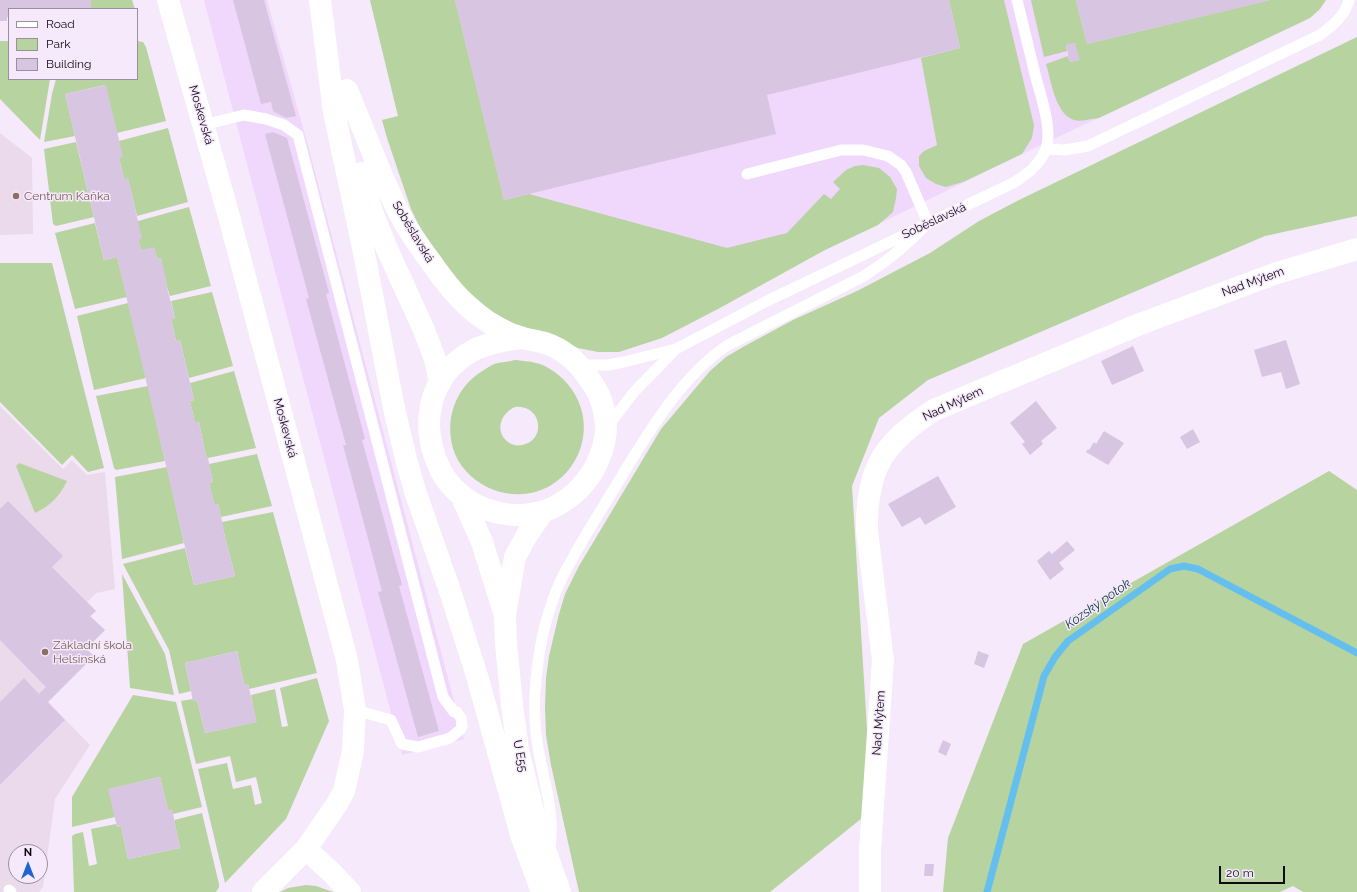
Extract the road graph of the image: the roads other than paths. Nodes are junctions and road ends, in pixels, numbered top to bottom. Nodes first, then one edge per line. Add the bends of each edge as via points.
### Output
1 (168, 0) edge
2 (320, 0) edge
3 (325, 0) edge
4 (1017, 0) edge
5 (1351, 2) edge
6 (347, 90) junction
7 (203, 125) junction
8 (1046, 149) junction
9 (747, 174) dead end
10 (928, 223) junction
11 (1357, 249) edge
12 (522, 338) junction
13 (676, 349) junction
14 (580, 365) junction
15 (440, 383) junction
16 (606, 429) junction
17 (462, 497) junction
18 (542, 513) junction
19 (505, 615) junction
20 (355, 710) junction
21 (306, 850) junction
22 (549, 861) junction
23 (263, 892) edge
24 (350, 892) edge
25 (542, 892) edge
26 (560, 892) edge
27 (870, 892) edge

1 - 7 main road, Moskevská
2 - 25 main road via 334,112 394,408 416,491 477,676 522,838
3 - 6 main road, Soběslavská
4 - 8 lane via 1046,118
5 - 8 lane via 1341,17 1320,35 1088,146 1065,150
6 - 12 main road, Soběslavská via 399,212 433,265 455,294 478,314
6 - 15 main road, Soběslavská via 353,141 371,209 424,330 435,359
7 - 20 main road, Moskevská via 347,660
7 - 20 lane via 244,115 284,125 298,135 443,697 454,712 459,714 462,723 460,730 450,738 418,747 402,744 391,720
8 - 10 lane, Soběslavská via 1041,159 1026,175
9 - 10 lane via 841,150 863,150 888,156 906,172
10 - 13 lane, Soběslavská via 767,301
10 - 22 lane via 896,254 864,276 728,345 701,366 661,416 582,541 557,589 547,621 535,692 536,732 552,822
11 - 27 main road, Nad Mýtem via 1274,274 1140,324 934,410 916,421 888,449 872,479 867,513 883,660 870,850
12 - 14 main road, Soběslavská via 545,343 565,353
12 - 15 main road, Soběslavská via 501,341 471,351 448,370
13 - 14 lane, Soběslavská via 614,364
13 - 16 lane, Soběslavská via 634,392
14 - 16 main road, Soběslavská via 600,397
15 - 17 main road, Soběslavská via 428,414 430,442 439,468 448,483
16 - 18 main road, Soběslavská via 603,446 592,473 576,494
17 - 18 main road, Soběslavská via 487,511 513,515
17 - 19 main road via 482,542
18 - 19 main road via 515,558
19 - 22 main road, U E55 via 507,663 518,750 535,819
20 - 21 main road, Moskevská via 353,751 344,791
21 - 23 main road, Moskevská
21 - 24 main road
22 - 26 main road, U E55

